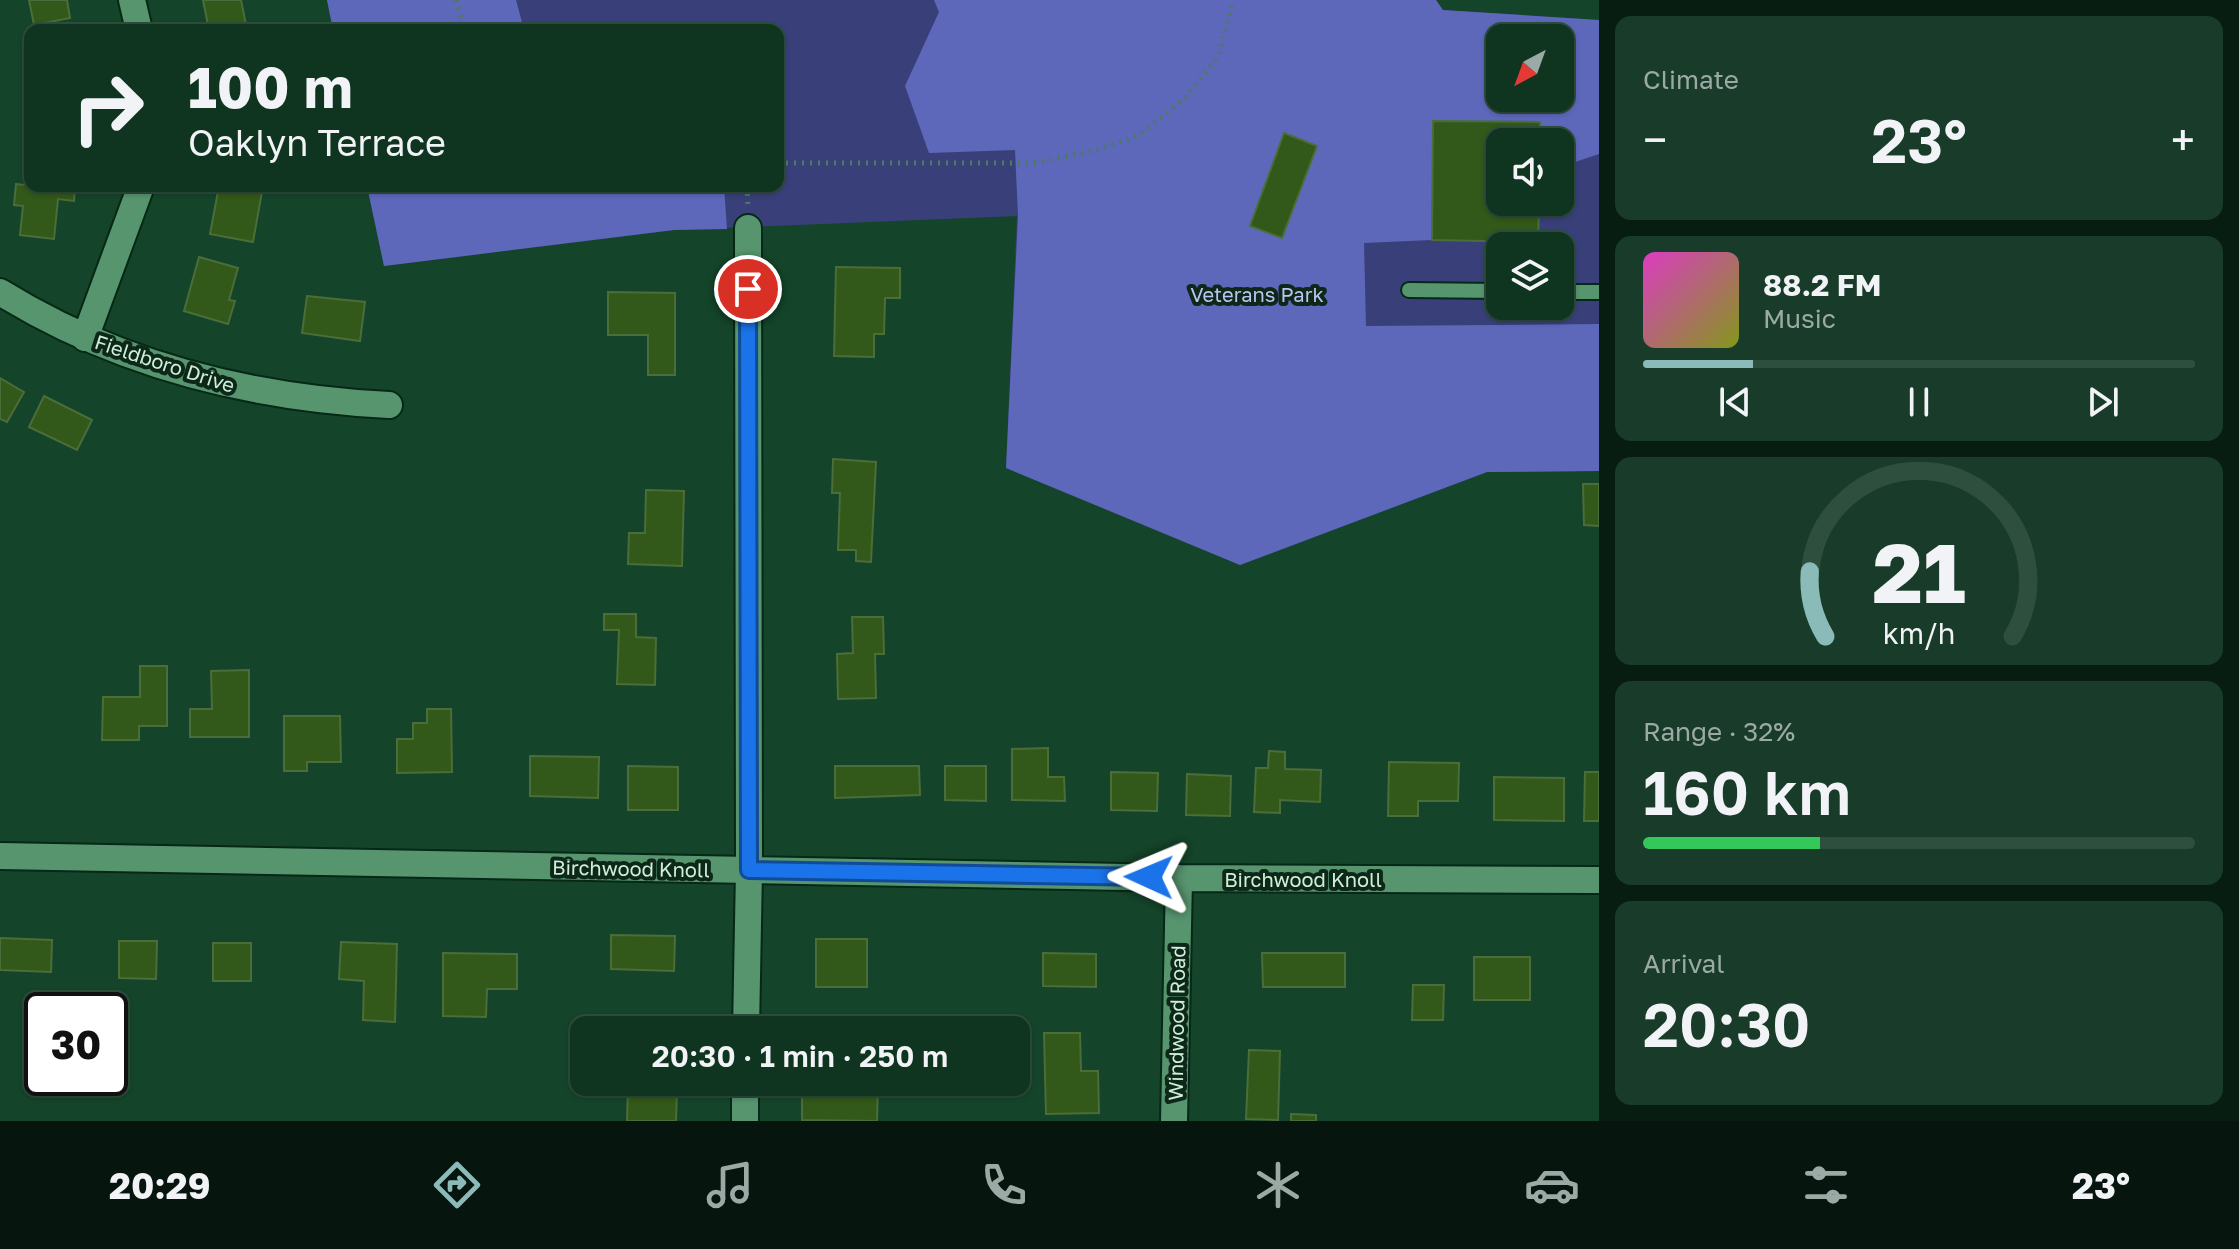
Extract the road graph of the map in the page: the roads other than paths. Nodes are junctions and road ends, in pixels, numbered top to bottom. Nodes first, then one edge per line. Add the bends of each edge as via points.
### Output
1 (132, 0) edge
2 (138, 24) edge
3 (139, 192) edge
4 (748, 228) dead end
5 (1409, 290) dead end
6 (1486, 291) edge
7 (0, 292) edge
8 (1574, 292) edge
9 (1599, 292) edge
10 (85, 338) junction
11 (389, 405) dead end
12 (0, 856) edge
13 (749, 870) junction
14 (1179, 878) junction
15 (1599, 880) edge
16 (746, 1016) edge
17 (745, 1096) edge
18 (745, 1121) edge
19 (1174, 1121) edge

1 - 2 street
3 - 10 street
4 - 13 street
5 - 6 lane
7 - 10 street, Fieldboro Drive
8 - 9 lane
10 - 11 street, Fieldboro Drive via 209,381 276,395
12 - 13 street, Birchwood Knoll
13 - 14 street, Birchwood Knoll
13 - 16 street
14 - 15 street, Birchwood Knoll
14 - 19 street, Windwood Road
17 - 18 street

